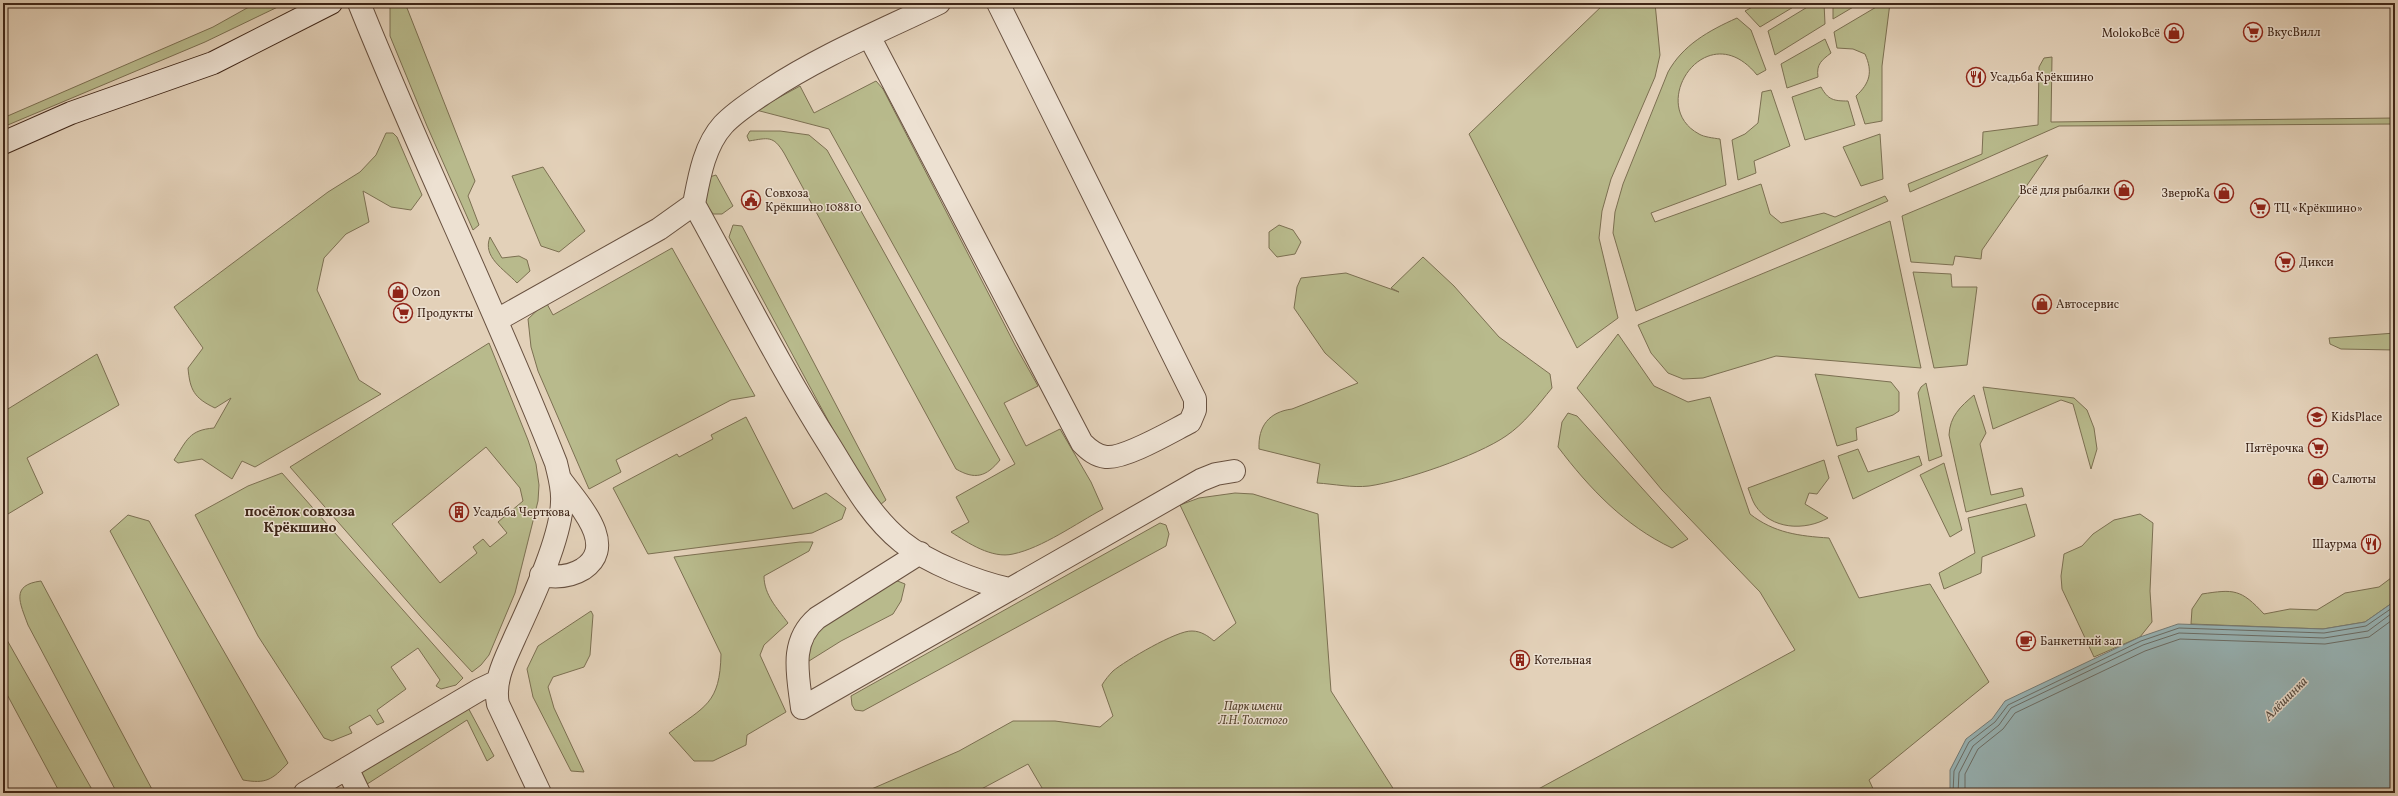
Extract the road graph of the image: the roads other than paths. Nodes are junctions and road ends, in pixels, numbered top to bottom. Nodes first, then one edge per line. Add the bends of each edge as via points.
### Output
1 (331, 3) edge
2 (359, 3) edge
3 (939, 3) edge
4 (998, 3) edge
5 (869, 36) junction
6 (3, 143) edge
7 (694, 204) junction
8 (497, 320) junction
9 (1234, 471) dead end
10 (560, 480) junction
11 (920, 553) junction
12 (541, 575) junction
13 (1009, 589) junction
14 (498, 681) junction
15 (347, 768) junction
16 (305, 793) edge
17 (359, 793) edge
18 (540, 793) edge

1 - 6 street via 213,63 71,114
2 - 8 street via 405,117
3 - 5 street
4 - 5 street via 1195,399 1195,410 1190,422 1123,455 1107,457 1092,452 1082,443
5 - 7 street via 796,72 744,106 722,126 709,148 698,179
7 - 8 street via 659,229
7 - 11 street via 793,388 869,509 902,541
8 - 10 street via 547,440
9 - 13 street via 1201,480
10 - 12 street via 560,513
10 - 12 street via 593,527 597,552 584,568 572,574 560,577
11 - 13 street via 981,582
11 - 13 street via 817,618 804,630 798,649 802,708
12 - 14 street
14 - 15 street
14 - 18 street via 498,704
15 - 16 street
15 - 17 street

